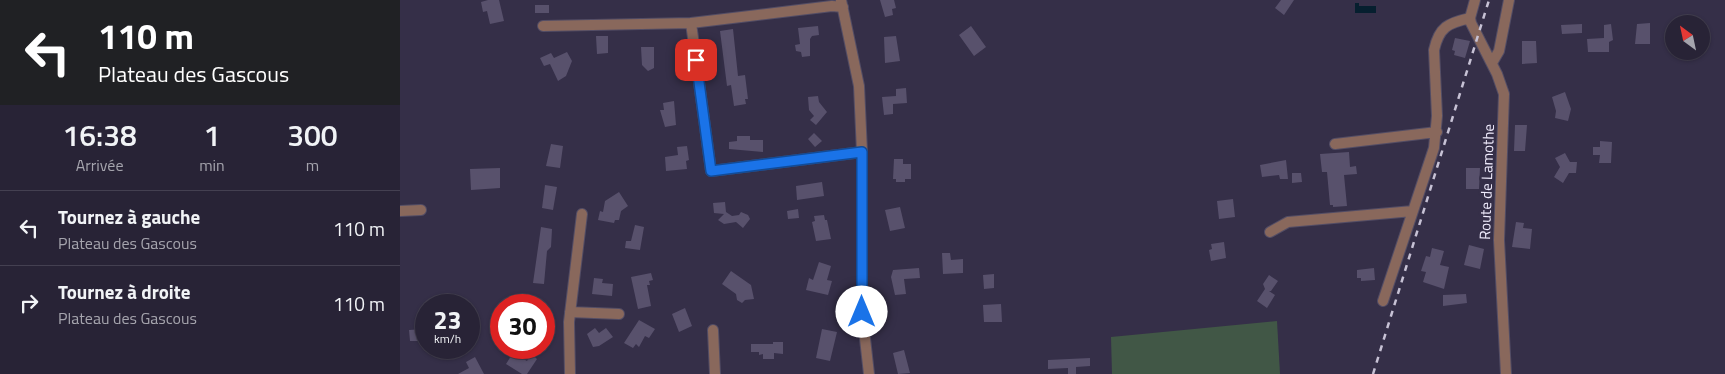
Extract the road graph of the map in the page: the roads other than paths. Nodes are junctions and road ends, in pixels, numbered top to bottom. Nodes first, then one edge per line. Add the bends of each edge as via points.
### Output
1 (1474, 0) edge
2 (1509, 0) edge
3 (842, 3) edge
4 (1470, 18) junction
5 (691, 23) junction
6 (543, 26) dead end
7 (1492, 63) junction
8 (1437, 132) junction
9 (1335, 144) dead end
10 (862, 152) junction
11 (420, 210) dead end
12 (400, 211) edge
13 (1413, 211) junction
14 (582, 214) dead end
15 (1270, 232) dead end
16 (1383, 300) dead end
17 (570, 312) junction
18 (619, 314) dead end
19 (713, 330) dead end
20 (570, 374) edge
21 (715, 374) edge
22 (869, 374) edge
23 (1506, 374) edge

1 - 4 street
2 - 7 street via 1499,51
3 - 5 street
3 - 10 street via 859,86
4 - 7 street, Route de Lamothe
4 - 8 street via 1449,23 1436,40
5 - 6 street
5 - 10 street via 711,171
7 - 23 street, Route de Lamothe via 1505,104 1499,240
8 - 9 street
8 - 13 street
10 - 22 street via 862,312
11 - 12 street
13 - 15 street via 1288,222
13 - 16 street
14 - 17 street
17 - 18 street
17 - 20 street
19 - 21 street

